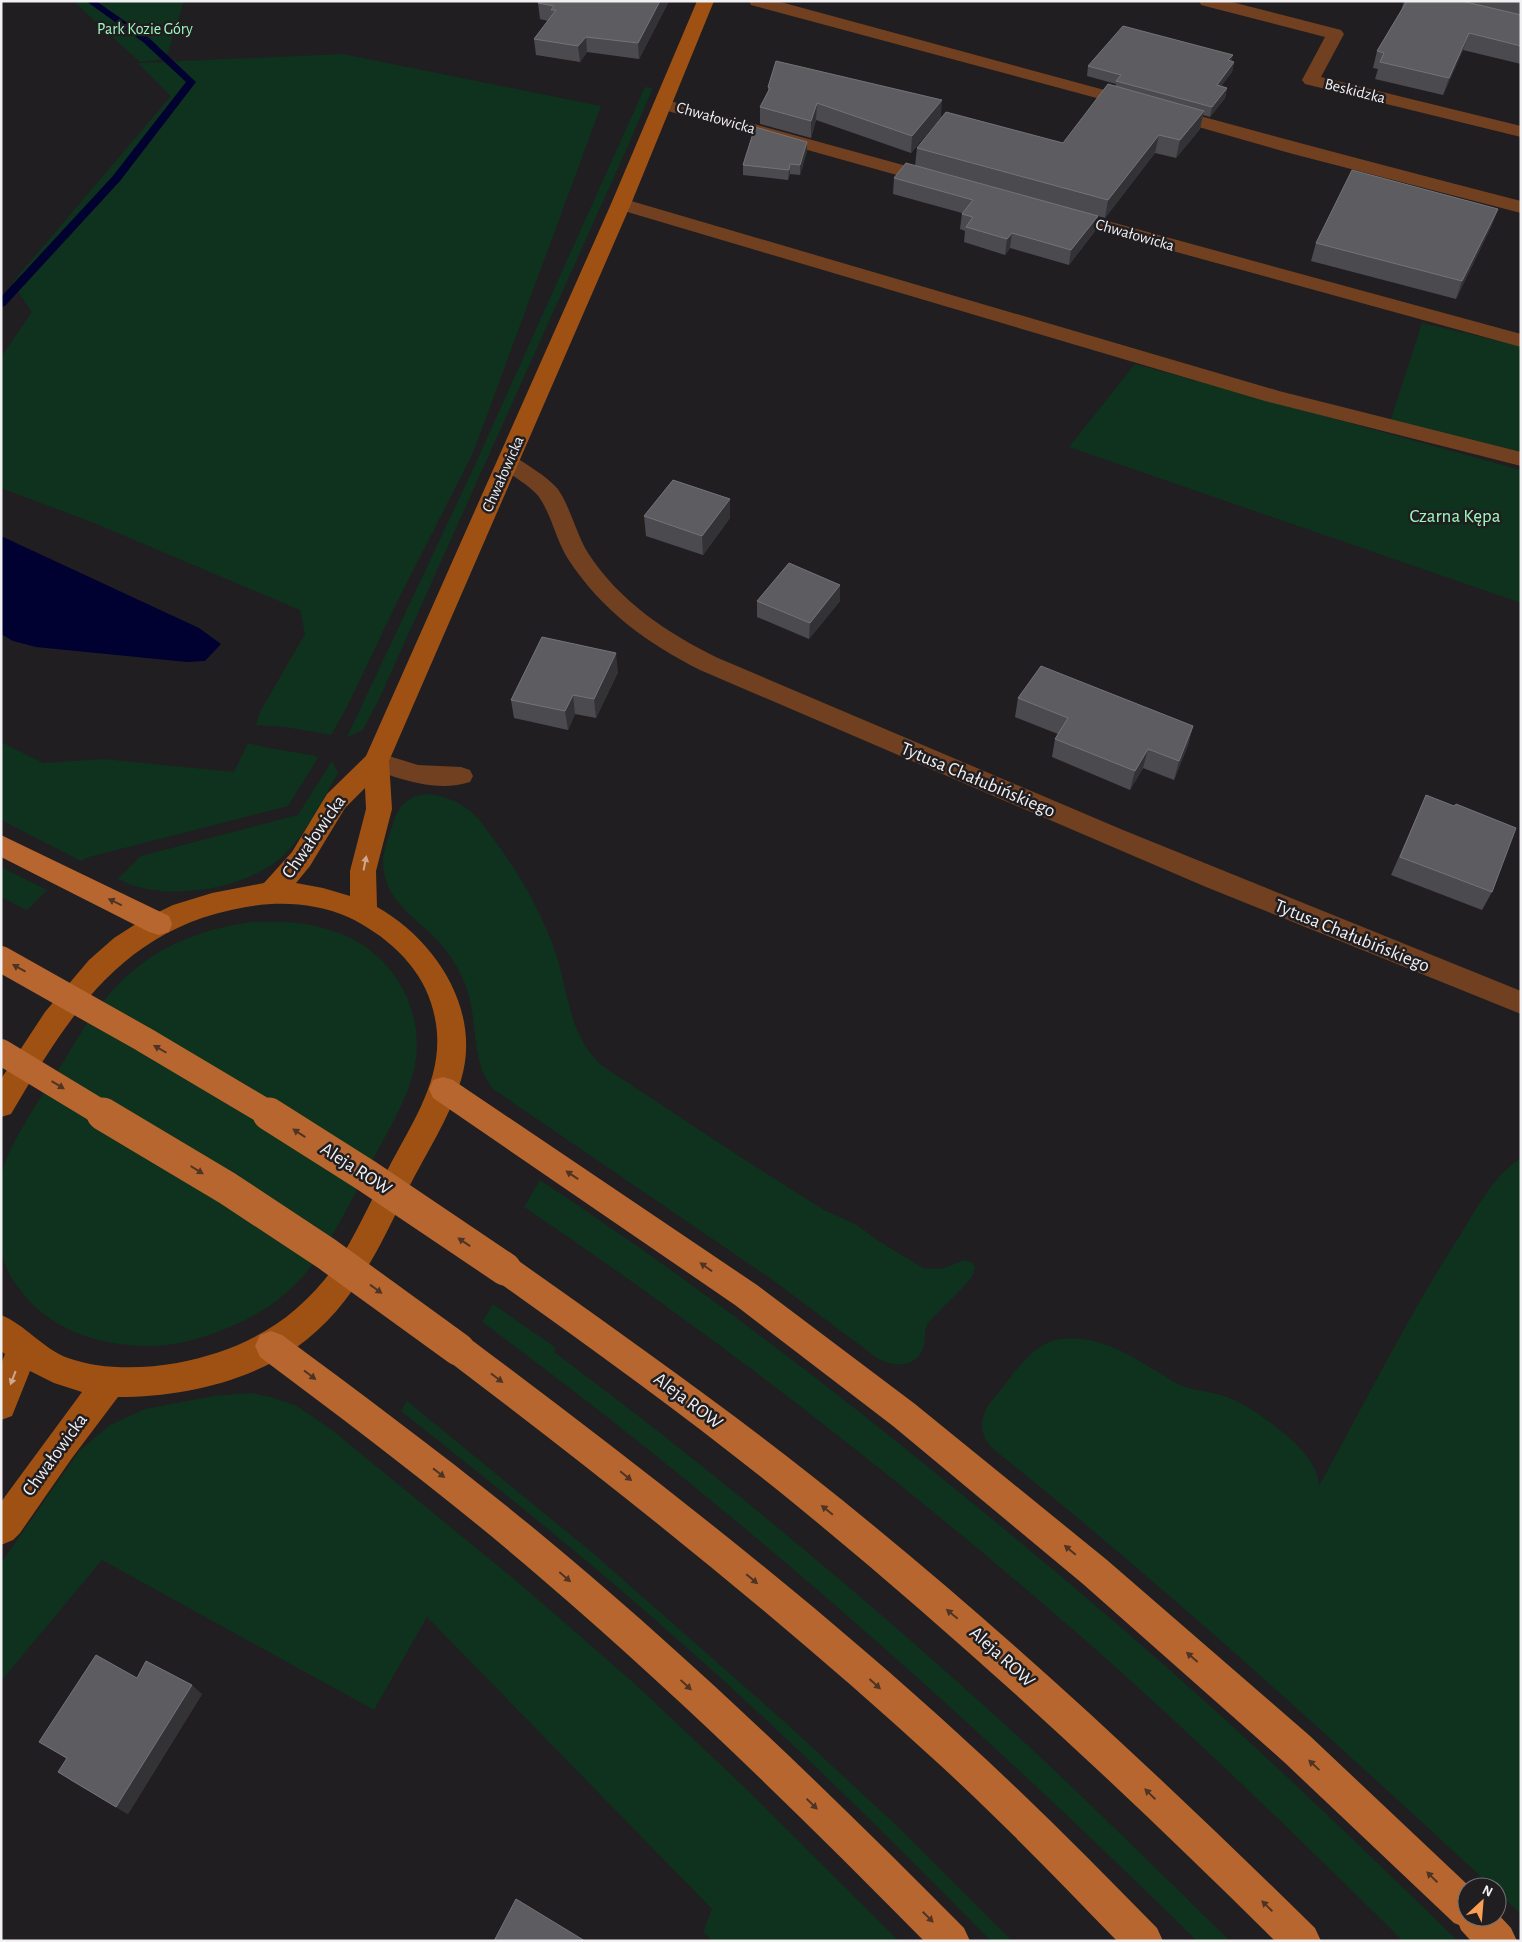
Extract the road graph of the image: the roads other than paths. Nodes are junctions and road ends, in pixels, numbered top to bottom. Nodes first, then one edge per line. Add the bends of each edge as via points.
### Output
1 (706, 1) edge
2 (757, 1) edge
3 (1207, 1) edge
4 (663, 104) junction
5 (1521, 132) edge
6 (951, 184) edge
7 (621, 204) junction
8 (1521, 208) edge
9 (1047, 210) edge
10 (1521, 341) edge
11 (1521, 459) edge
12 (508, 462) junction
13 (376, 760) junction
14 (461, 776) dead end
15 (1, 846) edge
16 (272, 893) junction
17 (364, 912) junction
18 (159, 924) junction
19 (1, 959) edge
20 (1521, 1003) edge
21 (1, 1052) edge
22 (443, 1089) junction
23 (1, 1105) edge
24 (12, 1340) edge
25 (271, 1346) junction
26 (110, 1382) junction
27 (1, 1406) edge
28 (1, 1528) edge
29 (1457, 1901) edge
30 (1484, 1927) edge
31 (951, 1941) edge
32 (1144, 1941) edge
33 (1302, 1941) edge
34 (1498, 1941) edge

1 - 4 main road, Chwałowicka
2 - 8 street
3 - 5 street, Beskidzka via 1335,34 1311,80
4 - 6 street, Chwałowicka
4 - 7 main road, Chwałowicka
7 - 11 street via 1273,396
7 - 12 main road, Chwałowicka
9 - 10 street, Chwałowicka
12 - 13 main road, Chwałowicka
12 - 20 street, Tytusa Chałubińskiego via 548,492 578,555 594,577 647,629 675,647 931,760 1351,936
13 - 14 lane via 407,773 428,777
13 - 16 main road, Chwałowicka via 336,801 301,859
17 -> 13 main road, Chwałowicka via 363,871 379,808
18 -> 15 main road
16 - 17 main road via 317,898
16 - 18 main road via 204,905
17 - 22 main road via 405,939 435,978 451,1024 450,1069
18 - 23 main road via 137,937 87,981 48,1032
33 -> 19 main road, Aleja ROW, bridge via 1087,1734 980,1637 725,1428 505,1269 386,1188 283,1122
21 -> 32 main road, bridge via 234,1193 327,1254 635,1484 717,1549 960,1759
22 - 25 main road via 356,1261 326,1300 296,1329
29 -> 22 main road via 1290,1742 1095,1572 912,1421 746,1295
24 - 26 main road via 66,1373
24 -> 27 main road
25 - 26 main road via 240,1361 210,1370 143,1382
25 -> 31 main road via 456,1486 554,1567 850,1839
26 - 28 main road, Chwałowicka
30 - 34 main road

